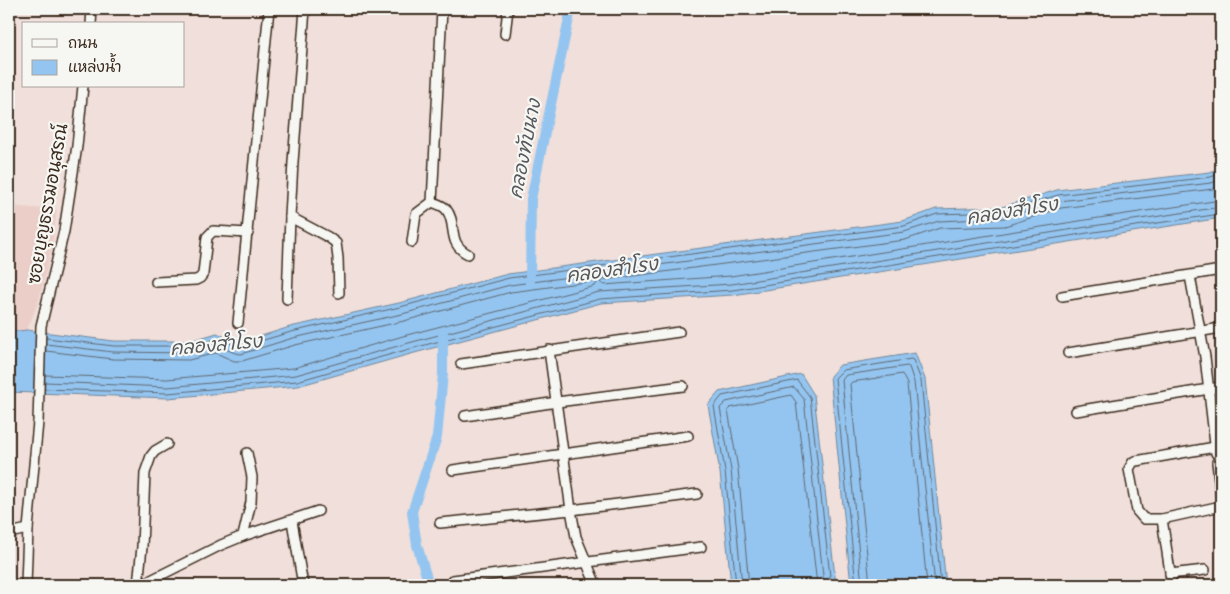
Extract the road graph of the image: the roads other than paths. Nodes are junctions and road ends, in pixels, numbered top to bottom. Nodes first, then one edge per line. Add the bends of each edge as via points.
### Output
1 (92, 9) edge
2 (269, 9) edge
3 (305, 9) edge
4 (442, 9) edge
5 (508, 9) edge
6 (90, 22) edge
7 (505, 34) dead end
8 (84, 88) edge
9 (432, 202) junction
10 (290, 217) junction
11 (248, 233) junction
12 (412, 242) dead end
13 (468, 254) dead end
14 (1221, 270) edge
15 (1190, 276) junction
16 (156, 282) dead end
17 (339, 293) dead end
18 (1062, 296) dead end
19 (288, 299) dead end
20 (238, 323) dead end
21 (1221, 328) edge
22 (1200, 331) junction
23 (679, 332) dead end
24 (549, 350) junction
25 (1068, 353) dead end
26 (460, 364) dead end
27 (683, 386) dead end
28 (1221, 387) edge
29 (1209, 389) junction
30 (557, 402) junction
31 (1076, 411) dead end
32 (465, 416) dead end
33 (688, 436) dead end
34 (167, 444) dead end
35 (247, 453) dead end
36 (563, 454) junction
37 (1216, 454) junction
38 (453, 470) dead end
39 (697, 494) dead end
40 (1221, 498) edge
41 (1221, 506) edge
42 (571, 510) junction
43 (318, 511) dead end
44 (1162, 519) junction
45 (292, 521) junction
46 (440, 523) dead end
47 (28, 529) junction
48 (9, 533) edge
49 (243, 536) junction
50 (701, 547) dead end
51 (587, 561) junction
52 (1205, 570) dead end
53 (1170, 574) junction
54 (453, 580) dead end
55 (26, 585) edge
56 (139, 585) edge
57 (302, 585) edge
58 (596, 585) edge
59 (1172, 585) edge

1 - 6 street
2 - 11 street
3 - 10 street
4 - 9 street
5 - 7 street
8 - 47 street, ซอยบุญธรรมอนุสรณ์ via 64,231 41,326 38,422
9 - 12 street via 416,214
9 - 13 street via 446,209 456,245
10 - 17 street via 336,243
10 - 19 street
11 - 16 street via 213,231 207,237 200,278
11 - 20 street
14 - 15 street
15 - 18 street
15 - 22 street
21 - 22 street
22 - 25 street
22 - 29 street
23 - 24 street
24 - 26 street
24 - 30 street
27 - 30 street
28 - 29 street
29 - 31 street
29 - 37 street
30 - 32 street
30 - 36 street
33 - 36 street
34 - 56 street via 151,456 145,472
35 - 49 street via 252,477 251,502
36 - 38 street
36 - 42 street
37 - 40 street
37 - 44 street via 1136,461 1130,467 1137,511 1144,518
39 - 42 street
41 - 44 street
42 - 46 street
42 - 51 street via 576,537
43 - 45 street
44 - 53 street
45 - 49 street
45 - 57 street
47 - 48 street
47 - 55 street, ซอยบุญธรรมอนุสรณ์
49 - 56 street
50 - 51 street
51 - 54 street
51 - 58 street
52 - 53 street
53 - 59 street

